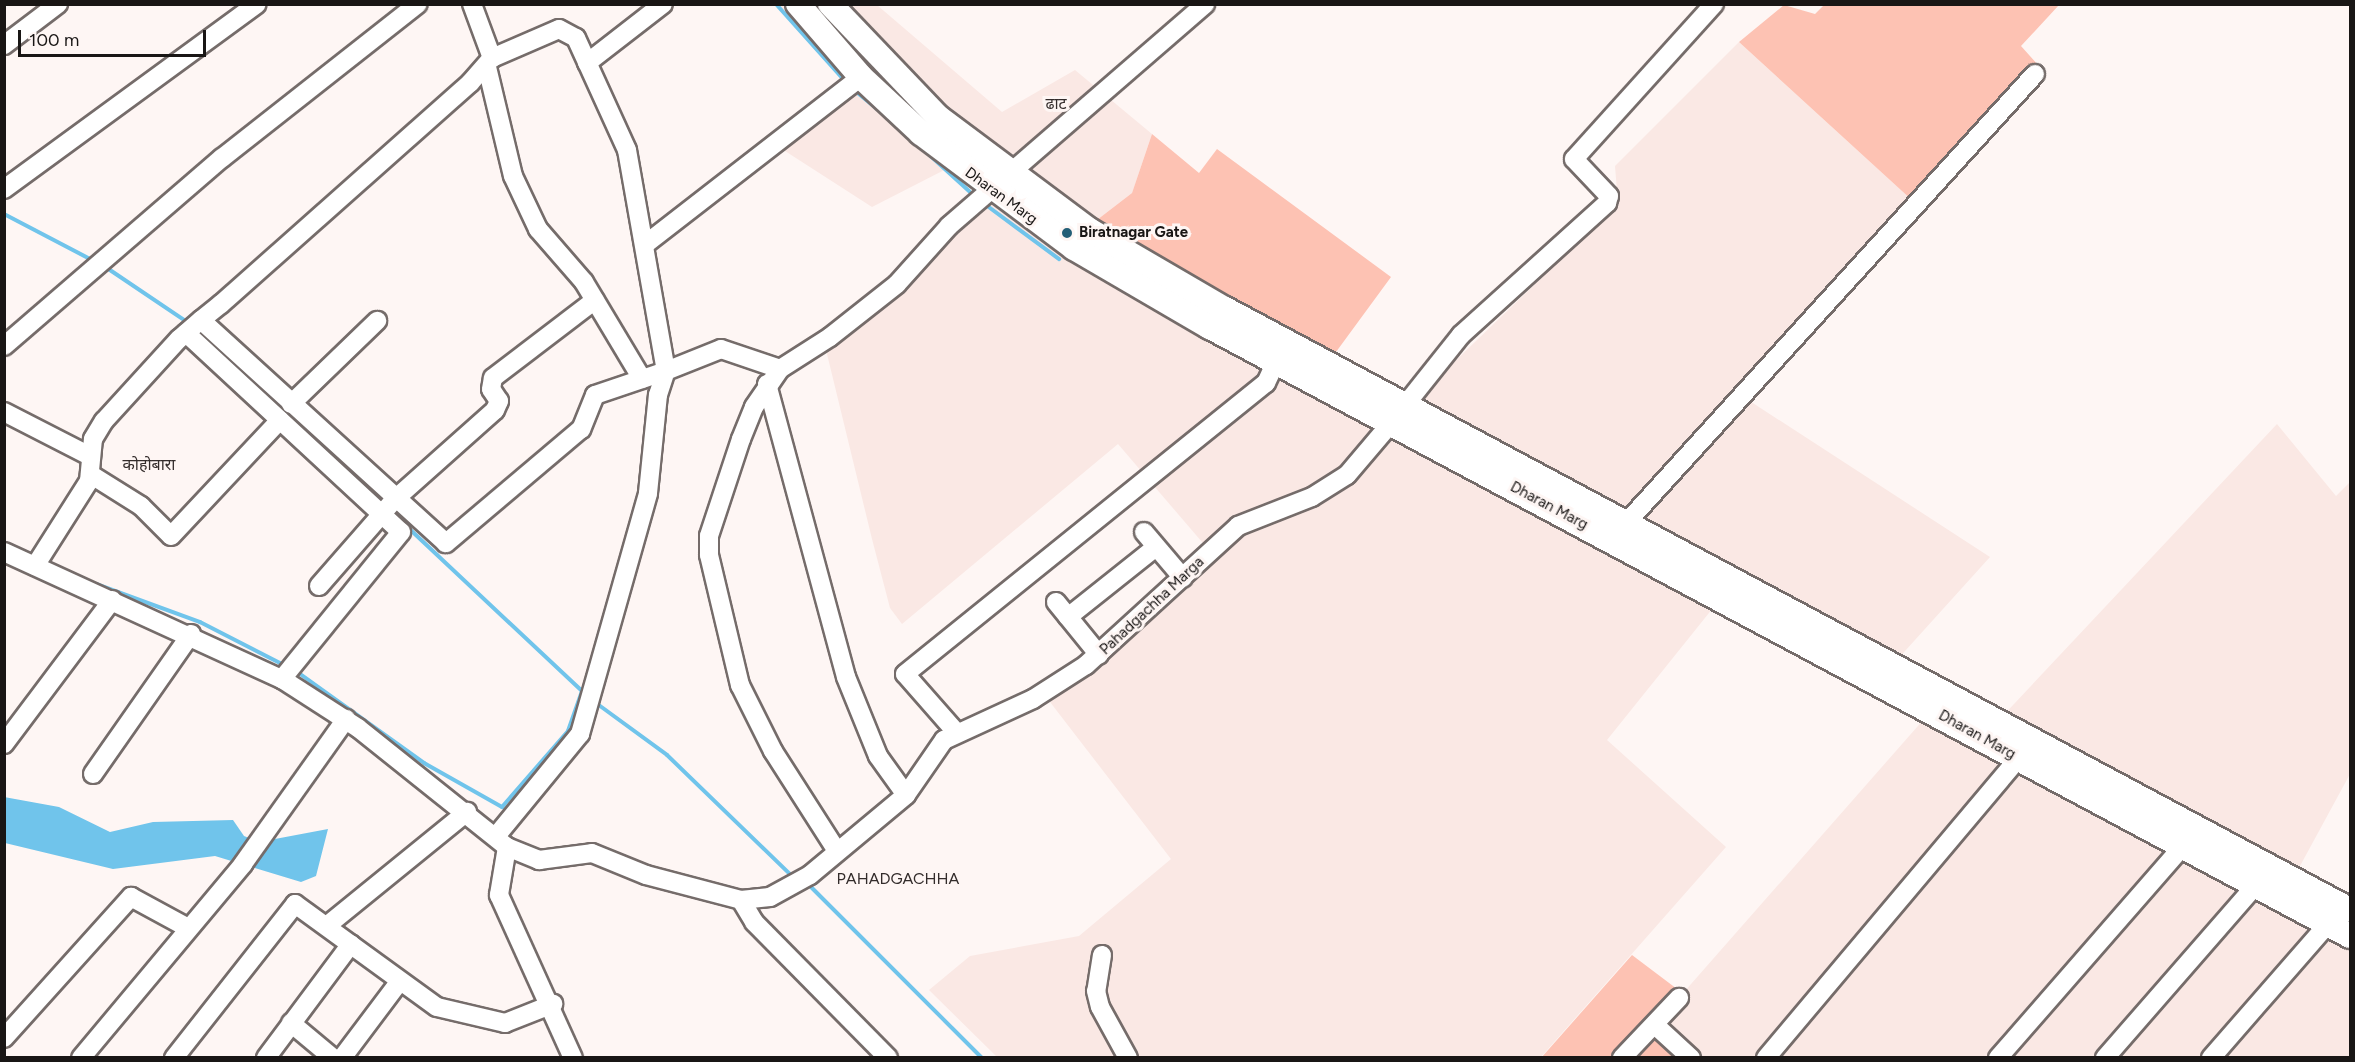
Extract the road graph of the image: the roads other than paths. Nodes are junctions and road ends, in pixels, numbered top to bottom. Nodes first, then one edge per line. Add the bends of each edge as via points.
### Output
1 (257, 4) edge
2 (418, 4) edge
3 (472, 4) edge
4 (663, 4) edge
5 (798, 4) edge
6 (830, 4) edge
7 (1205, 4) edge
8 (1714, 4) edge
9 (46, 8) edge
10 (4, 45) edge
11 (490, 63) junction
12 (586, 63) junction
13 (2035, 74) dead end
14 (861, 77) junction
15 (1010, 175) junction
16 (4, 189) edge
17 (992, 191) junction
18 (646, 243) junction
19 (595, 300) junction
20 (201, 320) junction
21 (377, 321) dead end
22 (186, 333) junction
23 (4, 346) edge
24 (1276, 362) junction
25 (780, 369) junction
26 (666, 371) junction
27 (642, 379) junction
28 (767, 384) junction
29 (291, 404) junction
30 (4, 412) edge
31 (1399, 413) junction
32 (280, 420) junction
33 (90, 465) junction
34 (388, 507) junction
35 (1628, 522) junction
36 (1144, 532) dead end
37 (1156, 547) junction
38 (6, 556) edge
39 (35, 566) junction
40 (1183, 578) junction
41 (319, 586) dead end
42 (111, 600) junction
43 (1056, 602) dead end
44 (1068, 617) junction
45 (191, 634) junction
46 (1099, 655) junction
47 (282, 679) junction
48 (346, 719) junction
49 (956, 732) junction
50 (4, 744) edge
51 (2019, 758) junction
52 (93, 774) dead end
53 (906, 795) junction
54 (467, 812) junction
55 (502, 841) junction
56 (2183, 846) junction
57 (837, 851) junction
58 (2256, 885) junction
59 (741, 900) junction
60 (2350, 910) edge
61 (328, 924) junction
62 (2328, 924) junction
63 (188, 928) junction
64 (2350, 936) edge
65 (351, 944) junction
66 (1102, 955) dead end
67 (399, 982) junction
68 (1679, 998) dead end
69 (553, 1004) junction
70 (291, 1023) junction
71 (1654, 1025) junction
72 (4, 1038) edge
73 (81, 1058) edge
74 (174, 1058) edge
75 (266, 1058) edge
76 (333, 1058) edge
77 (342, 1058) edge
78 (573, 1058) edge
79 (888, 1058) edge
80 (1128, 1058) edge
81 (1622, 1058) edge
82 (1691, 1058) edge
83 (1766, 1058) edge
84 (1998, 1058) edge
85 (2105, 1058) edge
86 (2211, 1058) edge

1 - 16 street
2 - 23 street via 222,158
3 - 11 street
4 - 12 street
5 - 14 main road, Dharan Marg
6 - 15 main road, Dharan Marg via 879,61
7 - 15 street
8 - 31 street, Pahadgachha Marga via 1574,159 1609,196 1607,203 1455,341
9 - 10 street
11 - 12 street via 559,29 576,38
11 - 19 street via 513,176 538,229
11 - 20 street
12 - 18 street via 627,150
13 - 35 street
14 - 17 main road, Dharan Marg
14 - 18 street
15 - 17 street
15 - 31 main road, Dharan Marg via 1089,230
17 - 24 main road, Dharan Marg via 1074,248
17 - 25 street via 949,226 874,303
18 - 26 street
19 - 27 street
19 - 34 street via 493,378 491,389 499,401 495,410
20 - 22 street
20 - 29 street
21 - 29 street
22 - 32 street
22 - 33 street via 104,421
24 - 31 main road, Dharan Marg
24 - 49 street via 1266,383 905,674
25 - 26 street via 721,349
25 - 28 street
26 - 27 street
26 - 55 street via 658,395 648,493 580,734
27 - 34 street via 591,399 581,429 446,543
28 - 53 street via 846,677 878,756
28 - 57 street via 741,439 709,536 709,555 740,685 773,751
29 - 34 street
30 - 33 street
31 - 35 main road, Dharan Marg
31 - 40 street, Pahadgachha Marga via 1381,441 1347,475 1312,497 1238,526
31 - 51 main road, Dharan Marg
32 - 33 street via 171,536
32 - 34 street
33 - 39 street
34 - 41 street
34 - 47 street via 402,532 401,539
35 - 60 main road, Dharan Marg
36 - 37 street
37 - 40 street
37 - 44 street
38 - 39 street, Pahadgachha Marga
39 - 42 street, Pahadgachha Marga
40 - 46 street, Pahadgachha Marga
42 - 45 street, Pahadgachha Marga
42 - 50 street
43 - 44 street
44 - 46 street
45 - 47 street, Pahadgachha Marga
45 - 52 street
46 - 49 street, Pahadgachha Marga via 1033,699
47 - 48 street, Pahadgachha Marga
48 - 54 street, Pahadgachha Marga
48 - 63 street via 243,864
49 - 53 street, Pahadgachha Marga via 944,740
51 - 56 main road, Dharan Marg
51 - 83 street
53 - 57 street, Pahadgachha Marga
54 - 55 street, Pahadgachha Marga
54 - 61 street
55 - 59 street, Pahadgachha Marga via 539,860 592,853 646,875
55 - 69 street via 499,895
56 - 58 main road, Dharan Marg
56 - 84 street
57 - 59 street, Pahadgachha Marga via 790,888
58 - 62 main road, Dharan Marg
58 - 85 street
59 - 79 street via 754,922
61 - 65 street
61 - 74 street via 299,904 290,906
62 - 64 main road, Dharan Marg
62 - 86 street
63 - 72 street via 131,897
63 - 73 street
65 - 67 street
65 - 70 street
66 - 80 street via 1097,967 1100,1007
67 - 69 street via 436,1007 494,1023
67 - 77 street
68 - 71 street
69 - 78 street
70 - 75 street
70 - 76 street
71 - 81 street
71 - 82 street

